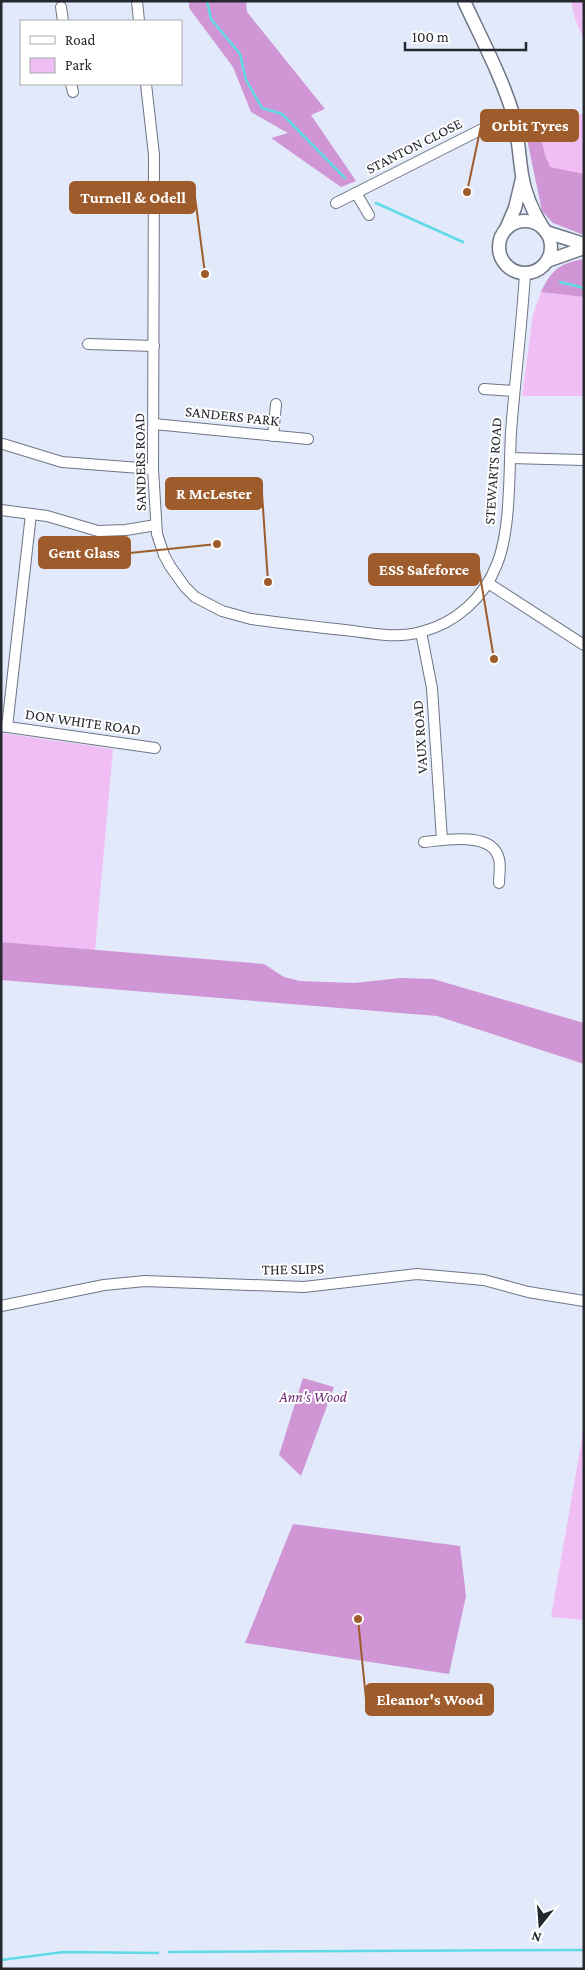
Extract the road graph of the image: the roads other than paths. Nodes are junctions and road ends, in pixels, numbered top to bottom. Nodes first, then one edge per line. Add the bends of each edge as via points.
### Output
1 (137, 1) edge
2 (464, 1) edge
3 (61, 7) dead end
4 (63, 20) edge
5 (140, 20) edge
6 (146, 85) edge
7 (513, 116) junction
8 (522, 177) junction
9 (356, 192) junction
10 (336, 203) dead end
11 (369, 215) dead end
12 (506, 230) junction
13 (545, 230) junction
14 (584, 244) edge
15 (584, 248) edge
16 (547, 261) junction
17 (525, 273) junction
18 (88, 344) dead end
19 (154, 346) junction
20 (484, 389) dead end
21 (514, 391) junction
22 (276, 404) dead end
23 (154, 424) junction
24 (273, 436) junction
25 (308, 439) dead end
26 (3, 444) dead end
27 (510, 458) junction
28 (584, 460) edge
29 (153, 469) junction
30 (1, 510) edge
31 (31, 514) junction
32 (156, 525) junction
33 (488, 583) junction
34 (420, 632) junction
35 (584, 644) edge
36 (4, 727) edge
37 (155, 748) dead end
38 (442, 840) junction
39 (424, 842) dead end
40 (498, 883) dead end
41 (584, 1301) edge
42 (1, 1306) edge

1 - 5 street
2 - 7 main road
3 - 4 street
6 - 19 street, SANDERS ROAD via 154,155
7 - 8 main road
7 - 9 street, STANTON CLOSE
8 - 12 main road
8 - 13 main road via 529,200
9 - 10 street, STANTON CLOSE
9 - 11 street, STANTON CLOSE
12 - 13 main road via 524,221
12 - 17 main road via 499,248 501,258 515,271
13 - 14 main road
13 - 16 main road via 551,247
15 - 16 main road
16 - 17 main road via 538,270
17 - 21 street, STEWARTS ROAD
18 - 19 street
19 - 23 street, SANDERS ROAD
20 - 21 street
21 - 27 street, STEWARTS ROAD
22 - 24 street
23 - 24 street, SANDERS PARK
23 - 29 street, SANDERS ROAD
24 - 25 street, SANDERS PARK
26 - 29 street via 62,462
27 - 28 street
27 - 33 street, STEWARTS ROAD via 503,543
29 - 32 street, SANDERS ROAD
30 - 31 street
31 - 32 street via 98,531
31 - 36 street, DON WHITE ROAD
32 - 34 street, SANDERS ROAD via 164,555 176,576 195,597 222,611 251,619 371,633
33 - 34 street, STEWARTS ROAD via 478,598 460,613
33 - 35 street
34 - 38 street, VAUX ROAD via 432,688
36 - 37 street, DON WHITE ROAD
38 - 39 street
38 - 40 street via 469,839 490,845 500,860
41 - 42 street, THE SLIPS via 528,1292 484,1280 417,1274 304,1287 145,1281 104,1285

